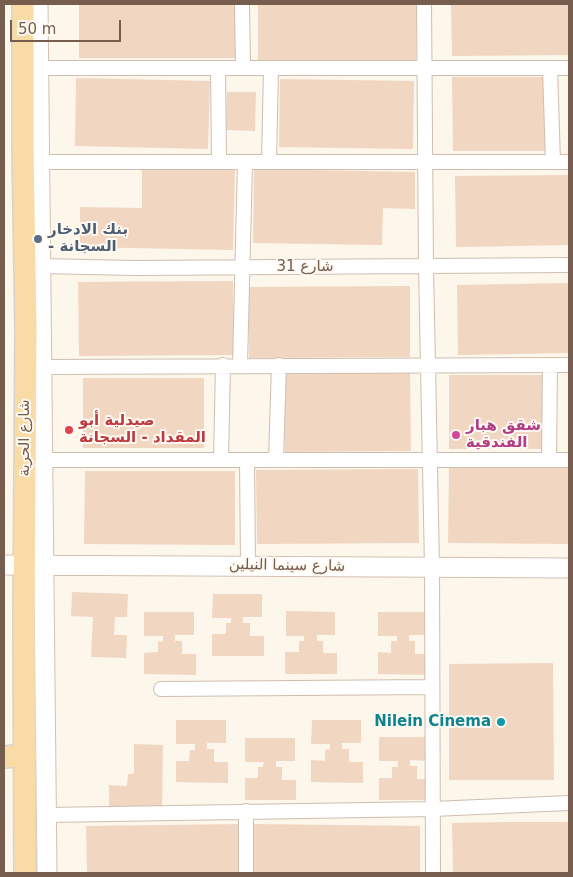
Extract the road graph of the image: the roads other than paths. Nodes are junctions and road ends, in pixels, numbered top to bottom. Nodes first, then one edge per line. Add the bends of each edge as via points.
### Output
1 (23, 4) edge
2 (38, 4) edge
3 (242, 4) edge
4 (424, 4) edge
5 (38, 68) junction
6 (218, 68) junction
7 (243, 68) junction
8 (271, 68) junction
9 (424, 68) junction
10 (550, 68) junction
11 (569, 68) edge
12 (40, 162) junction
13 (219, 162) junction
14 (245, 162) junction
15 (269, 162) junction
16 (425, 162) junction
17 (553, 162) junction
18 (569, 162) edge
19 (569, 265) edge
20 (41, 266) junction
21 (426, 266) junction
22 (242, 267) junction
23 (223, 365) junction
24 (240, 365) junction
25 (279, 365) junction
26 (428, 365) junction
27 (550, 365) junction
28 (569, 365) edge
29 (42, 367) junction
30 (429, 459) junction
31 (34, 460) junction
32 (221, 460) junction
33 (247, 460) junction
34 (276, 460) junction
35 (549, 460) junction
36 (569, 460) edge
37 (24, 565) edge
38 (248, 565) junction
39 (432, 568) junction
40 (569, 568) edge
41 (432, 688) junction
42 (161, 689) dead end
43 (26, 755) junction
44 (4, 757) edge
45 (569, 803) edge
46 (433, 809) junction
47 (246, 811) junction
48 (46, 815) junction
49 (25, 873) edge
50 (47, 873) edge
51 (246, 873) edge
52 (433, 873) edge

1 - 31 main road, شارع الحرية via 26,329
2 - 5 street
3 - 7 street
4 - 9 street
5 - 6 street
5 - 12 street
6 - 7 street
6 - 13 street
7 - 8 street
8 - 9 street
8 - 15 street
9 - 10 street
9 - 16 street
10 - 11 street
10 - 17 street
12 - 13 street
12 - 20 street
13 - 14 street
14 - 15 street
14 - 22 street
15 - 16 street
16 - 17 street
16 - 21 street
17 - 18 street
19 - 21 street, شارع 31
20 - 22 street, شارع 31
20 - 29 street
21 - 22 street, شارع 31
21 - 26 street
22 - 24 street
23 - 24 street
23 - 29 street
23 - 32 street
24 - 25 street
25 - 26 street
25 - 34 street
26 - 27 street
26 - 30 street
27 - 28 street
27 - 35 street
29 - 31 street
30 - 34 street
30 - 35 street
30 - 39 street
31 - 32 street
31 - 37 main road, شارع الحرية
32 - 33 street
33 - 34 street
33 - 38 street
35 - 36 street
37 - 38 street, شارع سينما النيلين
37 - 43 main road, شارع الحرية
37 - 48 street
38 - 39 street, شارع سينما النيلين
39 - 40 street, شارع سينما النيلين
39 - 41 street
41 - 42 street
41 - 46 street
43 - 44 main road
43 - 49 main road, شارع الحرية
45 - 46 street
46 - 47 street
46 - 52 street
47 - 48 street
47 - 51 street
48 - 50 street

